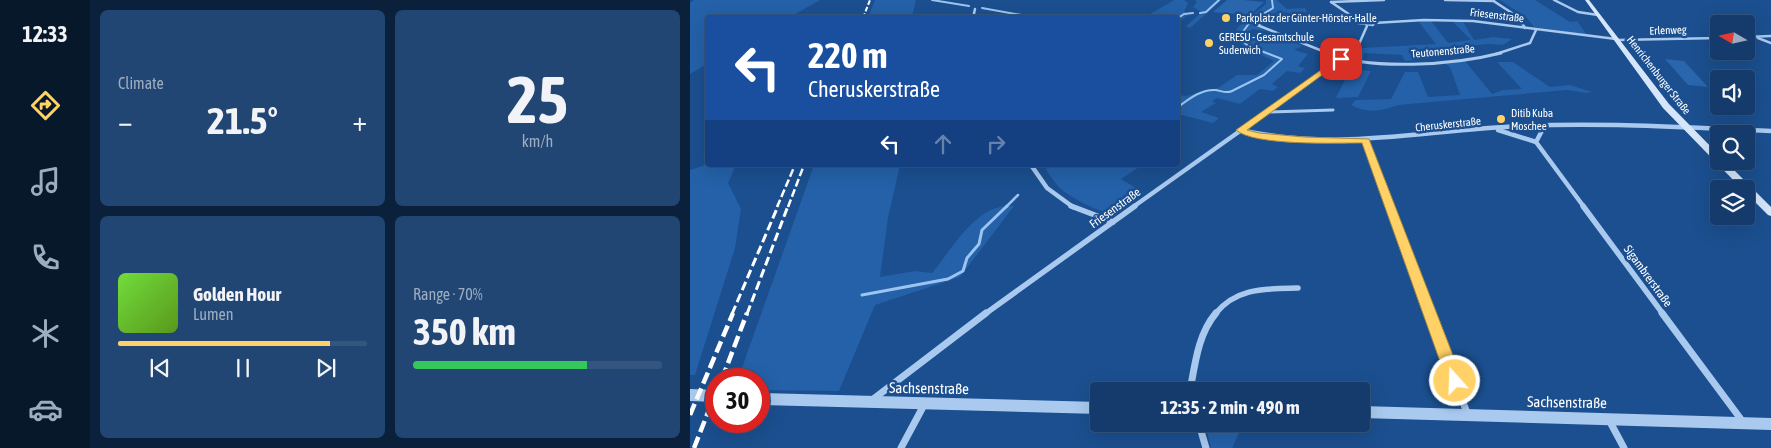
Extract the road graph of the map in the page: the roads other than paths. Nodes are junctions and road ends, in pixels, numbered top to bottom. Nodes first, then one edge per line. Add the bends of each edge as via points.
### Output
1 (1384, 0) edge
2 (1445, 0) edge
3 (1493, 0) edge
4 (1554, 0) edge
5 (1587, 0) edge
6 (1329, 1) edge
7 (975, 9) dead end
8 (1282, 13) dead end
9 (974, 15) edge
10 (1598, 15) junction
11 (1360, 21) junction
12 (1374, 23) junction
13 (1367, 26) junction
14 (1526, 28) junction
15 (1536, 30) junction
16 (1755, 36) joint
17 (1771, 36) edge
18 (1710, 38) edge
19 (1616, 40) junction
20 (1771, 43) edge
21 (1341, 59) junction
22 (1333, 110) dead end
23 (1268, 112) junction
24 (1545, 125) junction
25 (1494, 128) junction
26 (1688, 129) junction
27 (1240, 130) junction
28 (1771, 131) edge
29 (1366, 140) junction
30 (1536, 142) junction
31 (1710, 152) edge
32 (1032, 167) edge
33 (1728, 170) edge
34 (1771, 213) edge
35 (1112, 222) junction
36 (1298, 288) dead end
37 (1191, 382) edge
38 (690, 395) edge
39 (705, 396) edge
40 (770, 399) edge
41 (868, 403) junction
42 (924, 405) junction
43 (1090, 408) edge
44 (1370, 412) edge
45 (1468, 416) junction
46 (1608, 420) junction
47 (1743, 422) junction
48 (1771, 424) edge
49 (1201, 432) edge
50 (901, 448) edge
51 (1206, 448) edge
52 (1624, 448) edge

1 - 6 street
2 - 3 street
3 - 14 street via 1518,17
4 - 10 street via 1578,12
5 - 10 main road, Henrichenburger Straße
6 - 11 street
7 - 9 street
8 - 21 street, Teutonenstraße via 1257,25
10 - 19 main road, Henrichenburger Straße
11 - 12 street
11 - 13 street via 1359,24
12 - 13 street
12 - 14 street, Friesenstraße via 1438,20
13 - 21 street, Friesenstraße via 1359,44
14 - 15 street, Friesenstraße
15 - 19 street, Friesenstraße
15 - 21 street, Teutonenstraße via 1532,42 1522,47 1469,58 1387,64
16 - 17 street
16 - 20 street
18 - 19 street, Erlenweg
19 - 26 main road, Henrichenburger Straße via 1666,106
21 - 23 street, Friesenstraße
22 - 23 street
23 - 27 street, Friesenstraße
24 - 25 street, Cheruskerstraße
24 - 26 street, Cheruskerstraße
24 - 30 street
25 - 29 street, Cheruskerstraße
25 - 30 street
26 - 28 street, Cheruskerstraße
26 - 31 main road, Henrichenburger Straße
27 - 29 street, Cheruskerstraße via 1259,136 1304,140
27 - 35 street, Friesenstraße
29 - 45 street
30 - 47 street, Sigambrerstraße
32 - 35 street via 1050,193
33 - 34 main road, Henrichenburger Straße
35 - 41 street, Friesenstraße
36 - 37 street via 1248,291 1216,311 1203,329
38 - 39 street
40 - 41 street, Sachsenstraße
41 - 42 street, Sachsenstraße
42 - 43 street, Sachsenstraße
42 - 50 street
44 - 45 street, Sachsenstraße
45 - 46 street, Sachsenstraße
46 - 47 street, Sachsenstraße
46 - 52 street
47 - 48 street, Sachsenstraße
49 - 51 street

